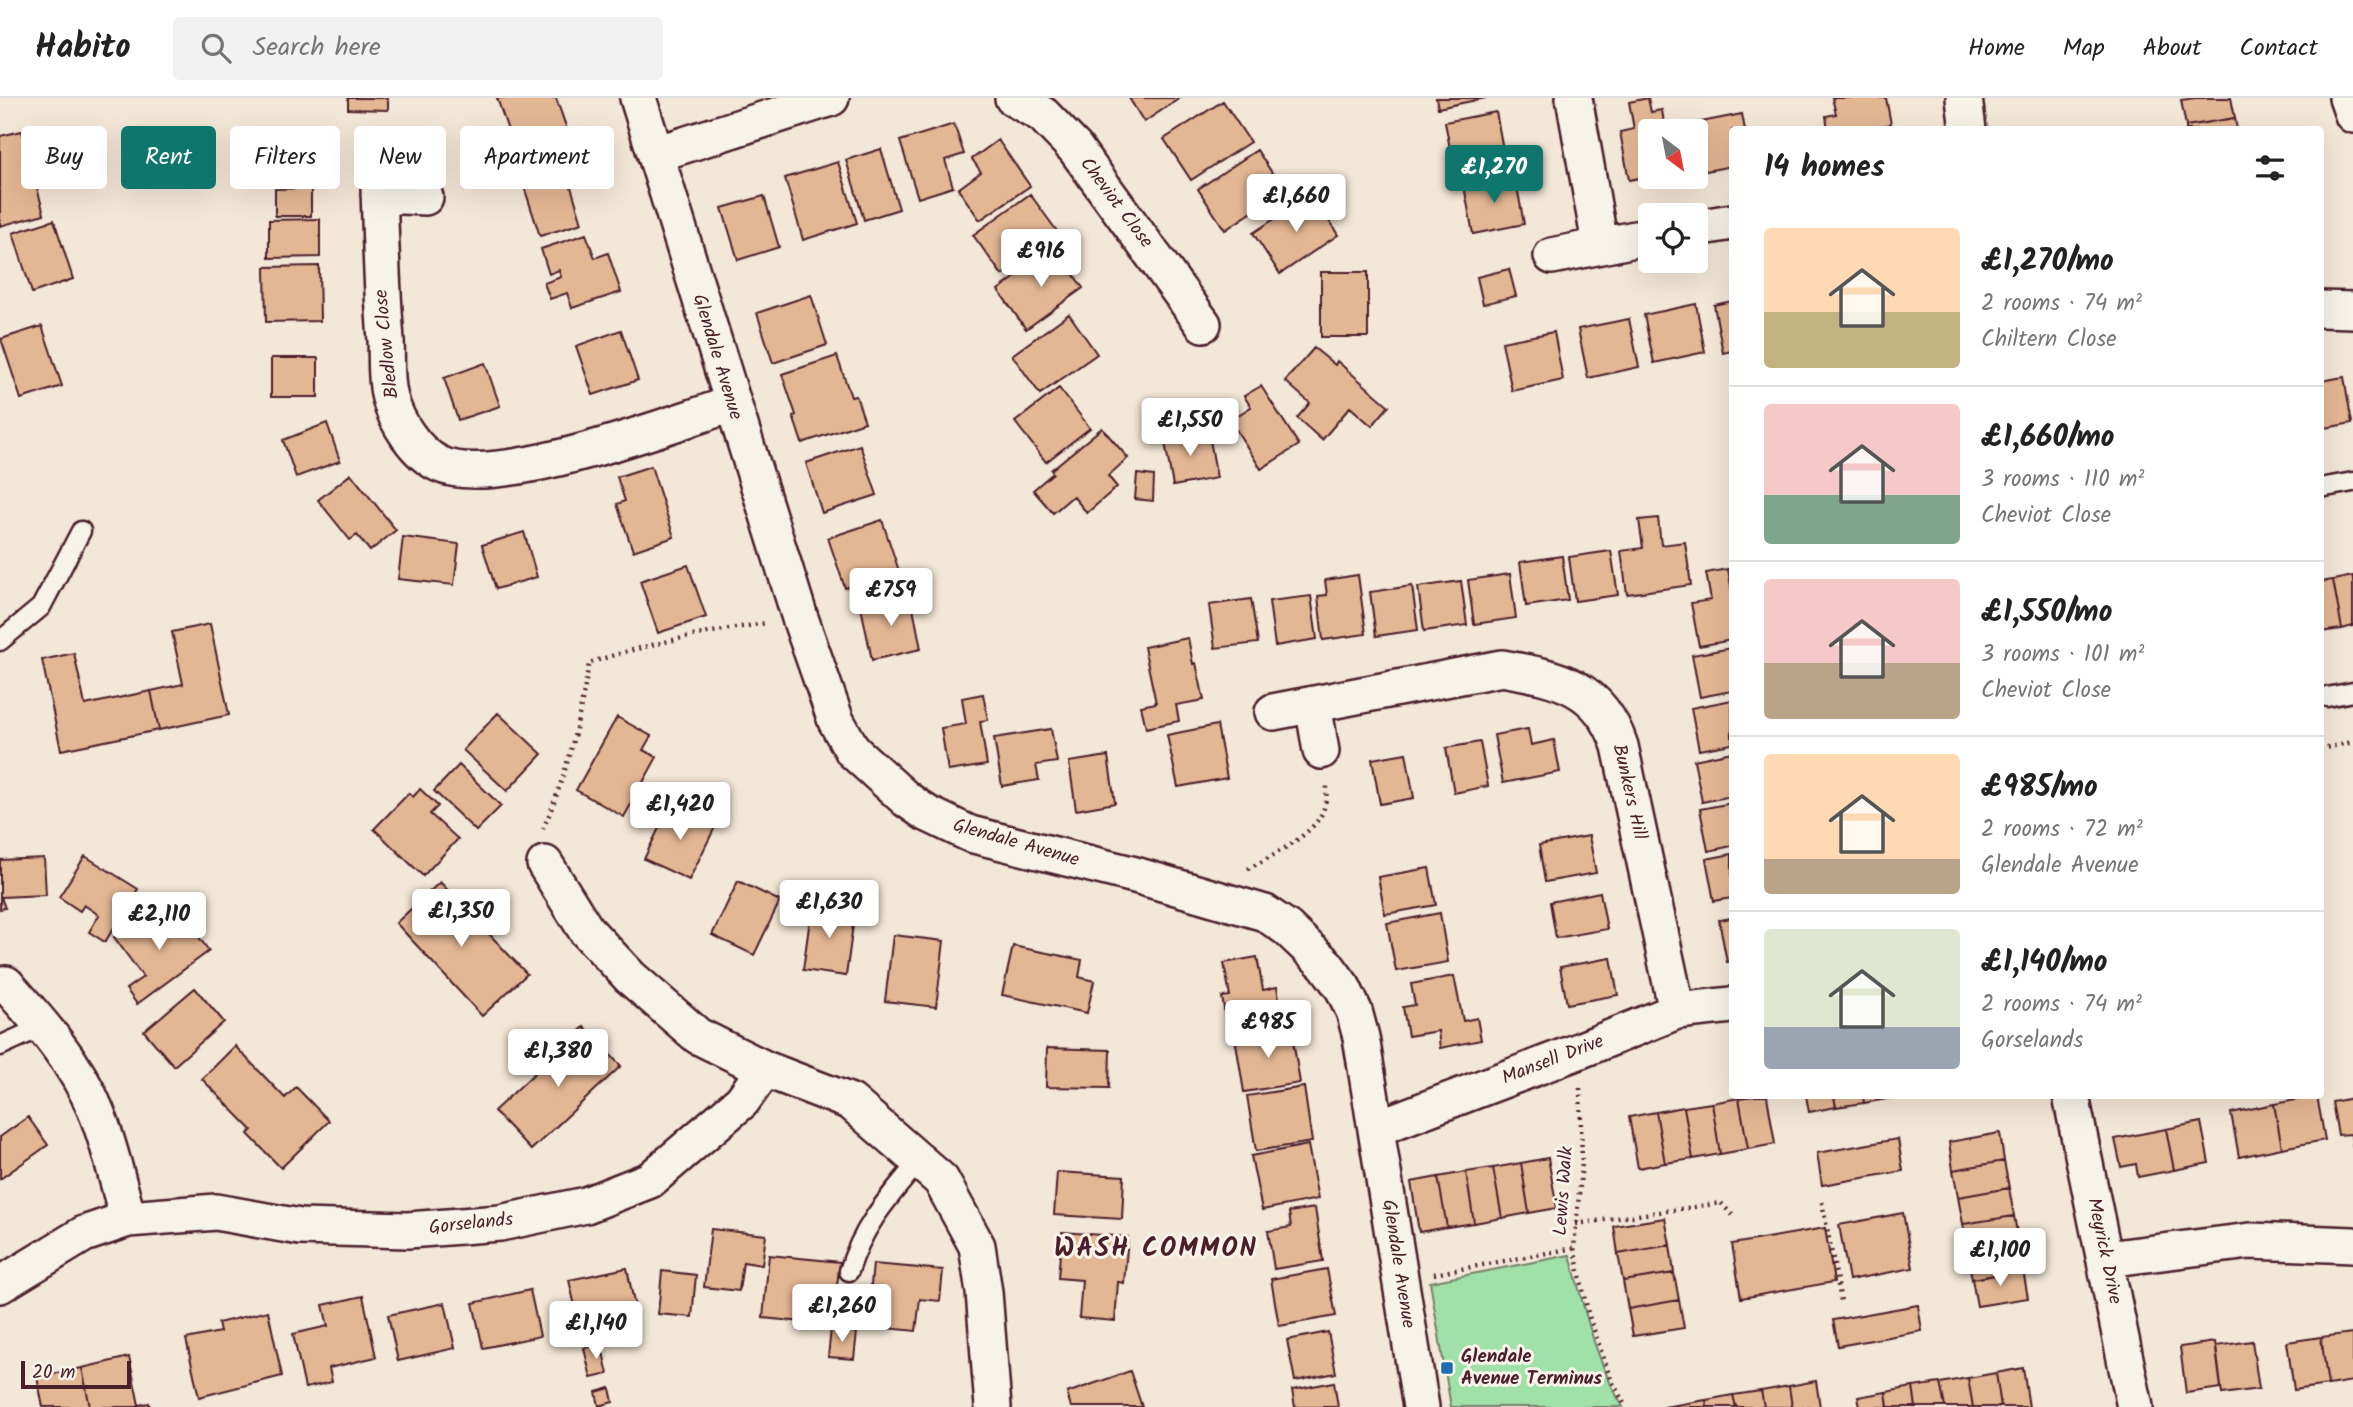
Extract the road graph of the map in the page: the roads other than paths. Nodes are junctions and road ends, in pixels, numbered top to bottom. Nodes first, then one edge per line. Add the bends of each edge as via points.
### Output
1 (638, 98) edge
2 (831, 98) edge
3 (1013, 98) edge
4 (1574, 98) edge
5 (1964, 98) edge
6 (2347, 98) edge
7 (2353, 115) edge
8 (1968, 126) edge
9 (656, 154) junction
10 (379, 189) edge
11 (379, 195) junction
12 (425, 197) dead end
13 (1729, 222) edge
14 (1708, 226) edge
15 (1638, 238) edge
16 (1600, 244) junction
17 (1552, 256) dead end
18 (2324, 309) edge
19 (2353, 309) edge
20 (1203, 324) dead end
21 (732, 404) junction
22 (2353, 482) edge
23 (2324, 487) edge
24 (81, 531) dead end
25 (0, 641) edge
26 (2353, 692) edge
27 (2327, 697) dead end
28 (1313, 704) junction
29 (1273, 712) dead end
30 (1321, 751) road end
31 (545, 864) road end
32 (6, 984) dead end
33 (1729, 1005) edge
34 (1677, 1011) junction
35 (44, 1026) junction
36 (0, 1046) edge
37 (765, 1069) junction
38 (2072, 1099) edge
39 (1377, 1128) junction
40 (919, 1161) junction
41 (128, 1219) junction
42 (2353, 1245) edge
43 (2106, 1259) junction
44 (849, 1271) dead end
45 (0, 1285) edge
46 (993, 1407) edge
47 (1421, 1407) edge
48 (2135, 1407) edge

1 - 9 street, Glendale Avenue
2 - 9 street
3 - 20 street, Cheviot Close via 1042,115 1075,149
4 - 16 street
5 - 8 street
6 - 7 street
9 - 21 street, Glendale Avenue
10 - 11 street, Bledlow Close
11 - 12 street
11 - 21 street, Bledlow Close via 389,397 405,435 439,464 469,472 539,463
13 - 14 street
15 - 16 street
16 - 17 street
18 - 19 street
21 - 39 street, Glendale Avenue via 800,618 836,721 853,751 905,799 970,834 1237,903 1287,928 1343,988 1354,1011
22 - 23 lane
24 - 25 lane via 41,607
26 - 27 lane
28 - 29 street, Bunkers Hill
28 - 30 street
28 - 34 street, Bunkers Hill via 1502,668 1570,684 1592,702 1612,721 1620,746
31 - 37 street via 586,930 630,977 698,1036
32 - 35 street
33 - 34 street, Mansell Drive
34 - 39 street, Mansell Drive
35 - 36 lane
35 - 41 street via 76,1071 96,1111
37 - 40 street via 851,1102
37 - 41 street, Gorselands via 741,1101 650,1180 586,1205 500,1223 408,1230 300,1227 216,1212
38 - 43 street, Meyrick Drive
39 - 47 street, Glendale Avenue
40 - 44 lane via 870,1220
40 - 46 street via 941,1180 977,1246
41 - 45 street, Gorselands via 84,1234
42 - 43 street via 2250,1241
43 - 48 street, Meyrick Drive

